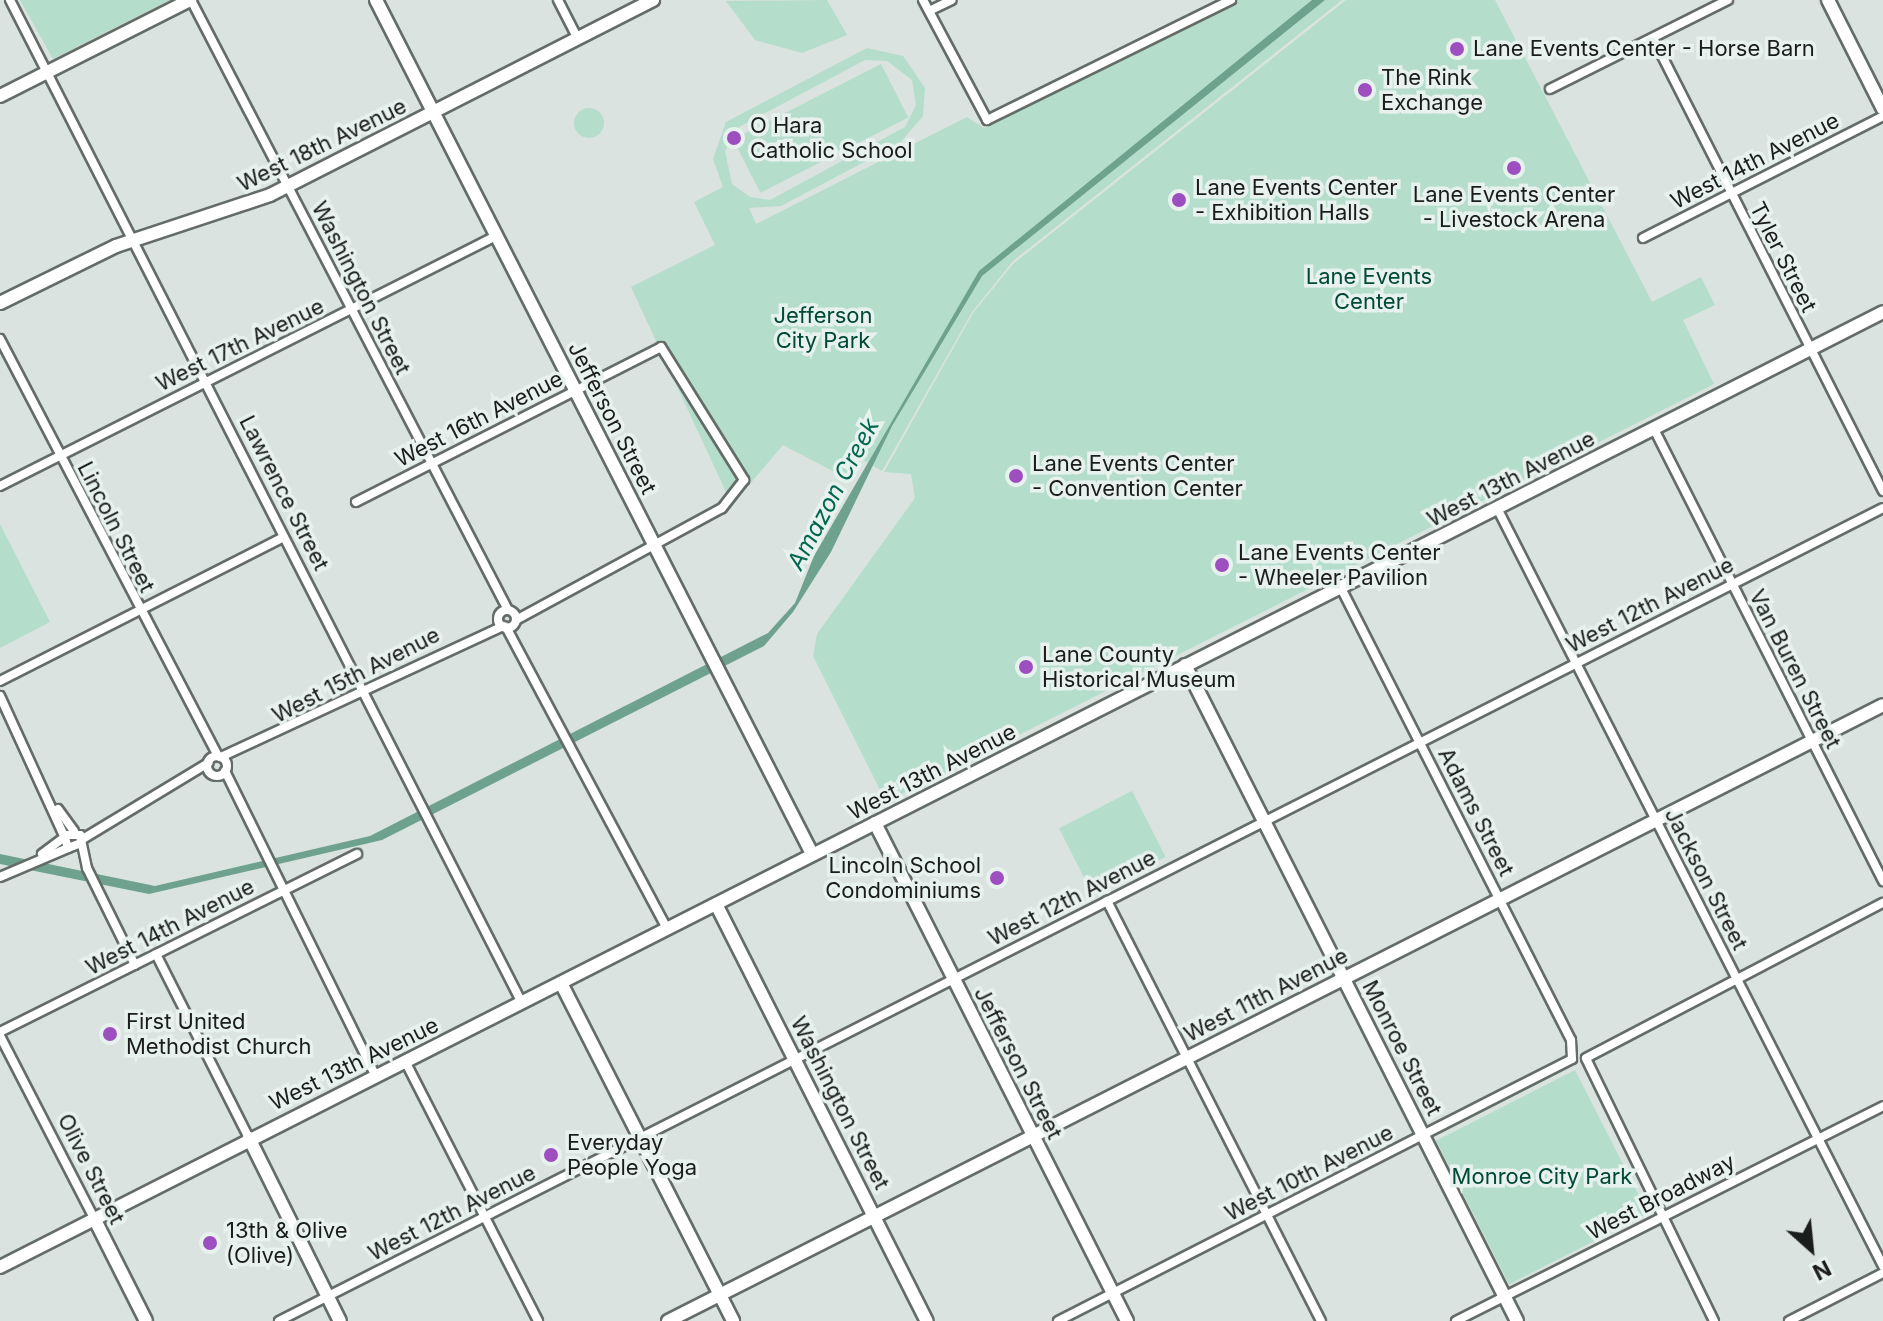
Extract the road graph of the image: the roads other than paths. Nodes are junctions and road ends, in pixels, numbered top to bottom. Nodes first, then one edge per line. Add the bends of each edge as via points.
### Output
1 (10, 0) edge
2 (190, 0) edge
3 (376, 0) edge
4 (558, 0) edge
5 (653, 0) edge
6 (923, 0) edge
7 (952, 0) edge
8 (1231, 0) edge
9 (1728, 0) edge
10 (1828, 0) edge
11 (929, 11) junction
12 (1653, 38) junction
13 (578, 39) junction
14 (47, 73) junction
15 (1550, 89) dead end
16 (0, 96) edge
17 (1883, 109) edge
18 (433, 113) junction
19 (1883, 116) edge
20 (287, 187) junction
21 (1730, 194) junction
22 (496, 236) junction
23 (1643, 238) dead end
24 (131, 240) junction
25 (0, 303) edge
26 (350, 310) junction
27 (1883, 312) edge
28 (0, 339) edge
29 (1810, 349) junction
30 (205, 383) junction
31 (576, 390) junction
32 (1654, 429) junction
33 (59, 455) junction
34 (428, 465) junction
35 (0, 486) edge
36 (1883, 491) edge
37 (356, 502) dead end
38 (1497, 508) junction
39 (1883, 508) edge
40 (284, 537) junction
41 (653, 543) junction
42 (1731, 584) junction
43 (1341, 588) junction
44 (495, 594) junction
45 (542, 601) junction
46 (510, 610) junction
47 (138, 611) junction
48 (502, 621) junction
49 (516, 622) junction
50 (521, 647) junction
51 (1576, 663) junction
52 (1185, 665) junction
53 (0, 681) edge
54 (363, 691) junction
55 (0, 696) edge
56 (1883, 705) edge
57 (200, 732) junction
58 (1812, 741) junction
59 (1420, 742) junction
60 (250, 748) junction
61 (220, 756) junction
62 (209, 762) junction
63 (226, 769) junction
64 (214, 774) junction
65 (183, 783) junction
66 (234, 798) junction
67 (53, 802) junction
68 (1656, 820) junction
69 (1264, 821) junction
70 (875, 823) junction
71 (78, 836) junction
72 (64, 837) junction
73 (70, 848) junction
74 (357, 854) dead end
75 (812, 854) junction
76 (35, 859) junction
77 (88, 871) junction
78 (0, 877) edge
79 (1883, 881) edge
80 (282, 891) junction
81 (1500, 899) junction
82 (1107, 901) junction
83 (1883, 903) edge
84 (716, 904) junction
85 (667, 928) junction
86 (156, 954) junction
87 (135, 965) junction
88 (1344, 978) junction
89 (1735, 978) junction
90 (953, 979) junction
91 (561, 983) junction
92 (522, 1003) junction
93 (0, 1034) edge
94 (1573, 1055) joint
95 (1188, 1057) junction
96 (794, 1059) junction
97 (405, 1061) junction
98 (375, 1075) junction
99 (1883, 1106) edge
100 (1032, 1136) junction
101 (1423, 1136) junction
102 (249, 1138) junction
103 (640, 1138) junction
104 (1818, 1139) junction
105 (1267, 1215) junction
106 (875, 1216) junction
107 (484, 1217) junction
108 (94, 1218) junction
109 (1661, 1218) junction
110 (1883, 1266) edge
111 (0, 1267) edge
112 (1883, 1273) edge
113 (1113, 1293) junction
114 (720, 1295) junction
115 (327, 1296) junction
116 (1504, 1297) junction
117 (146, 1321) edge
118 (279, 1321) edge
119 (340, 1321) edge
120 (538, 1321) edge
121 (668, 1321) edge
122 (733, 1321) edge
123 (927, 1321) edge
124 (1058, 1321) edge
125 (1127, 1321) edge
126 (1321, 1321) edge
127 (1456, 1321) edge
128 (1517, 1321) edge
129 (1714, 1321) edge
130 (1789, 1321) edge

1 - 14 street, Lawrence Street
2 - 14 main road
2 - 20 street, Washington Street
3 - 18 main road, Jefferson Street
4 - 13 street
5 - 13 main road, West 18th Avenue
6 - 11 street
7 - 11 street
8 - 11 street via 987,120
9 - 12 street
10 - 17 main road
12 - 15 street
12 - 21 street, Tyler Street
13 - 18 main road, West 18th Avenue
14 - 16 main road
14 - 24 street, Lawrence Street
18 - 20 main road, West 18th Avenue
18 - 22 main road, Jefferson Street
19 - 21 street, West 14th Avenue
20 - 24 main road, West 18th Avenue
20 - 26 street, Washington Street
21 - 23 street, West 14th Avenue
21 - 29 street, Tyler Street
22 - 26 street, West 17th Avenue
22 - 31 main road, Jefferson Street
24 - 25 main road, West 18th Avenue
24 - 30 street, Lawrence Street
26 - 30 street, West 17th Avenue
26 - 34 street, Washington Street
27 - 29 main road, West 13th Avenue
28 - 33 street, Lincoln Street
29 - 32 main road, West 13th Avenue
29 - 36 street, Tyler Street
30 - 33 street, West 17th Avenue
30 - 40 street, Lawrence Street
31 - 34 street, West 16th Avenue
31 - 41 main road, Jefferson Street
31 - 41 street, West 16th Avenue via 661,347 744,480 722,508
32 - 38 main road, West 13th Avenue
32 - 42 street, Van Buren Street
33 - 35 street, West 17th Avenue
33 - 47 street, Lincoln Street
34 - 37 street, West 16th Avenue
34 - 44 street, Washington Street
38 - 43 main road, West 13th Avenue
38 - 51 street, Jackson Street
39 - 42 street, West 12th Avenue
40 - 47 street
40 - 54 street, Lawrence Street
41 - 45 street
41 - 75 main road, Jefferson Street
42 - 51 street, West 12th Avenue
42 - 58 street, Van Buren Street
43 - 52 main road, West 13th Avenue
43 - 59 street, Adams Street
44 - 46 street, Washington Street
44 - 48 street, Washington Street
45 - 46 street
45 - 49 street
46 - 48 street
46 - 49 street, Washington Street
47 - 53 street
47 - 57 street, Lincoln Street
48 - 49 street
48 - 50 street, Washington Street
48 - 54 street, West 15th Avenue
49 - 50 street, Washington Street
50 - 85 street, Washington Street
51 - 59 street, West 12th Avenue
51 - 68 street, Jackson Street
52 - 69 main road, Monroe Street
52 - 70 main road, West 13th Avenue
54 - 60 street, West 15th Avenue
54 - 92 street, Lawrence Street
55 - 67 street
56 - 58 main road, West 11th Avenue
57 - 61 street, Lincoln Street
57 - 62 street, Lincoln Street
58 - 68 main road, West 11th Avenue
58 - 79 street, Van Buren Street
59 - 69 street, West 12th Avenue
59 - 81 street, Adams Street
60 - 61 street, West 15th Avenue
60 - 63 street, West 15th Avenue
61 - 62 street, West 15th Avenue
61 - 63 street, Lincoln Street
62 - 64 street, Lincoln Street
62 - 65 street
63 - 64 street, West 15th Avenue
63 - 66 street
64 - 65 street
64 - 66 street
65 - 71 street
66 - 80 street
67 - 71 street
67 - 72 street
68 - 81 main road, West 11th Avenue
68 - 89 street, Jackson Street
69 - 82 street, West 12th Avenue
69 - 88 main road, Monroe Street
70 - 75 main road, West 13th Avenue
70 - 90 main road, Jefferson Street
71 - 72 street
71 - 73 street
71 - 77 street
72 - 73 street
72 - 76 street
73 - 76 street
73 - 77 street
74 - 80 street, West 14th Avenue
75 - 84 main road, West 13th Avenue
76 - 78 street
77 - 87 street
80 - 86 street, West 14th Avenue
80 - 98 street
81 - 88 main road, West 11th Avenue
81 - 94 street, Adams Street
82 - 90 street, West 12th Avenue
82 - 95 street
83 - 89 street
84 - 85 main road, West 13th Avenue
84 - 96 main road, Washington Street
85 - 91 main road, West 13th Avenue
86 - 87 street, West 14th Avenue
86 - 102 street
87 - 93 street, West 14th Avenue
88 - 95 main road, West 11th Avenue
88 - 101 main road, Monroe Street
89 - 104 street, Jackson Street
89 - 109 street via 1586,1058
90 - 96 street, West 12th Avenue
90 - 100 main road, Jefferson Street
91 - 92 main road, West 13th Avenue
91 - 103 main road
92 - 97 main road, West 13th Avenue
93 - 108 street, Olive Street
94 - 101 street, West 10th Avenue via 1566,1066
95 - 100 main road, West 11th Avenue
95 - 105 street
96 - 103 street, West 12th Avenue
96 - 106 main road, Washington Street
97 - 98 main road, West 13th Avenue
97 - 107 street
98 - 102 main road, West 13th Avenue
99 - 104 street, West Broadway
100 - 106 main road, West 11th Avenue
100 - 113 main road, Jefferson Street
101 - 105 street, West 10th Avenue
101 - 116 main road, Monroe Street
102 - 108 main road, West 13th Avenue
102 - 115 main road
103 - 107 street, West 12th Avenue
103 - 114 main road
104 - 109 street, West Broadway
104 - 110 street, Jackson Street
105 - 113 street, West 10th Avenue
105 - 126 street
106 - 114 main road, West 11th Avenue
106 - 123 main road, Washington Street
107 - 115 street, West 12th Avenue
107 - 120 street
108 - 111 main road, West 13th Avenue
108 - 117 main road, Olive Street
109 - 116 street, West Broadway
109 - 129 street
112 - 130 street
113 - 124 street, West 10th Avenue
113 - 125 main road, Jefferson Street
114 - 121 main road, West 11th Avenue
114 - 122 main road
115 - 118 street, West 12th Avenue
115 - 119 main road
116 - 127 street, West Broadway
116 - 128 main road, Monroe Street

